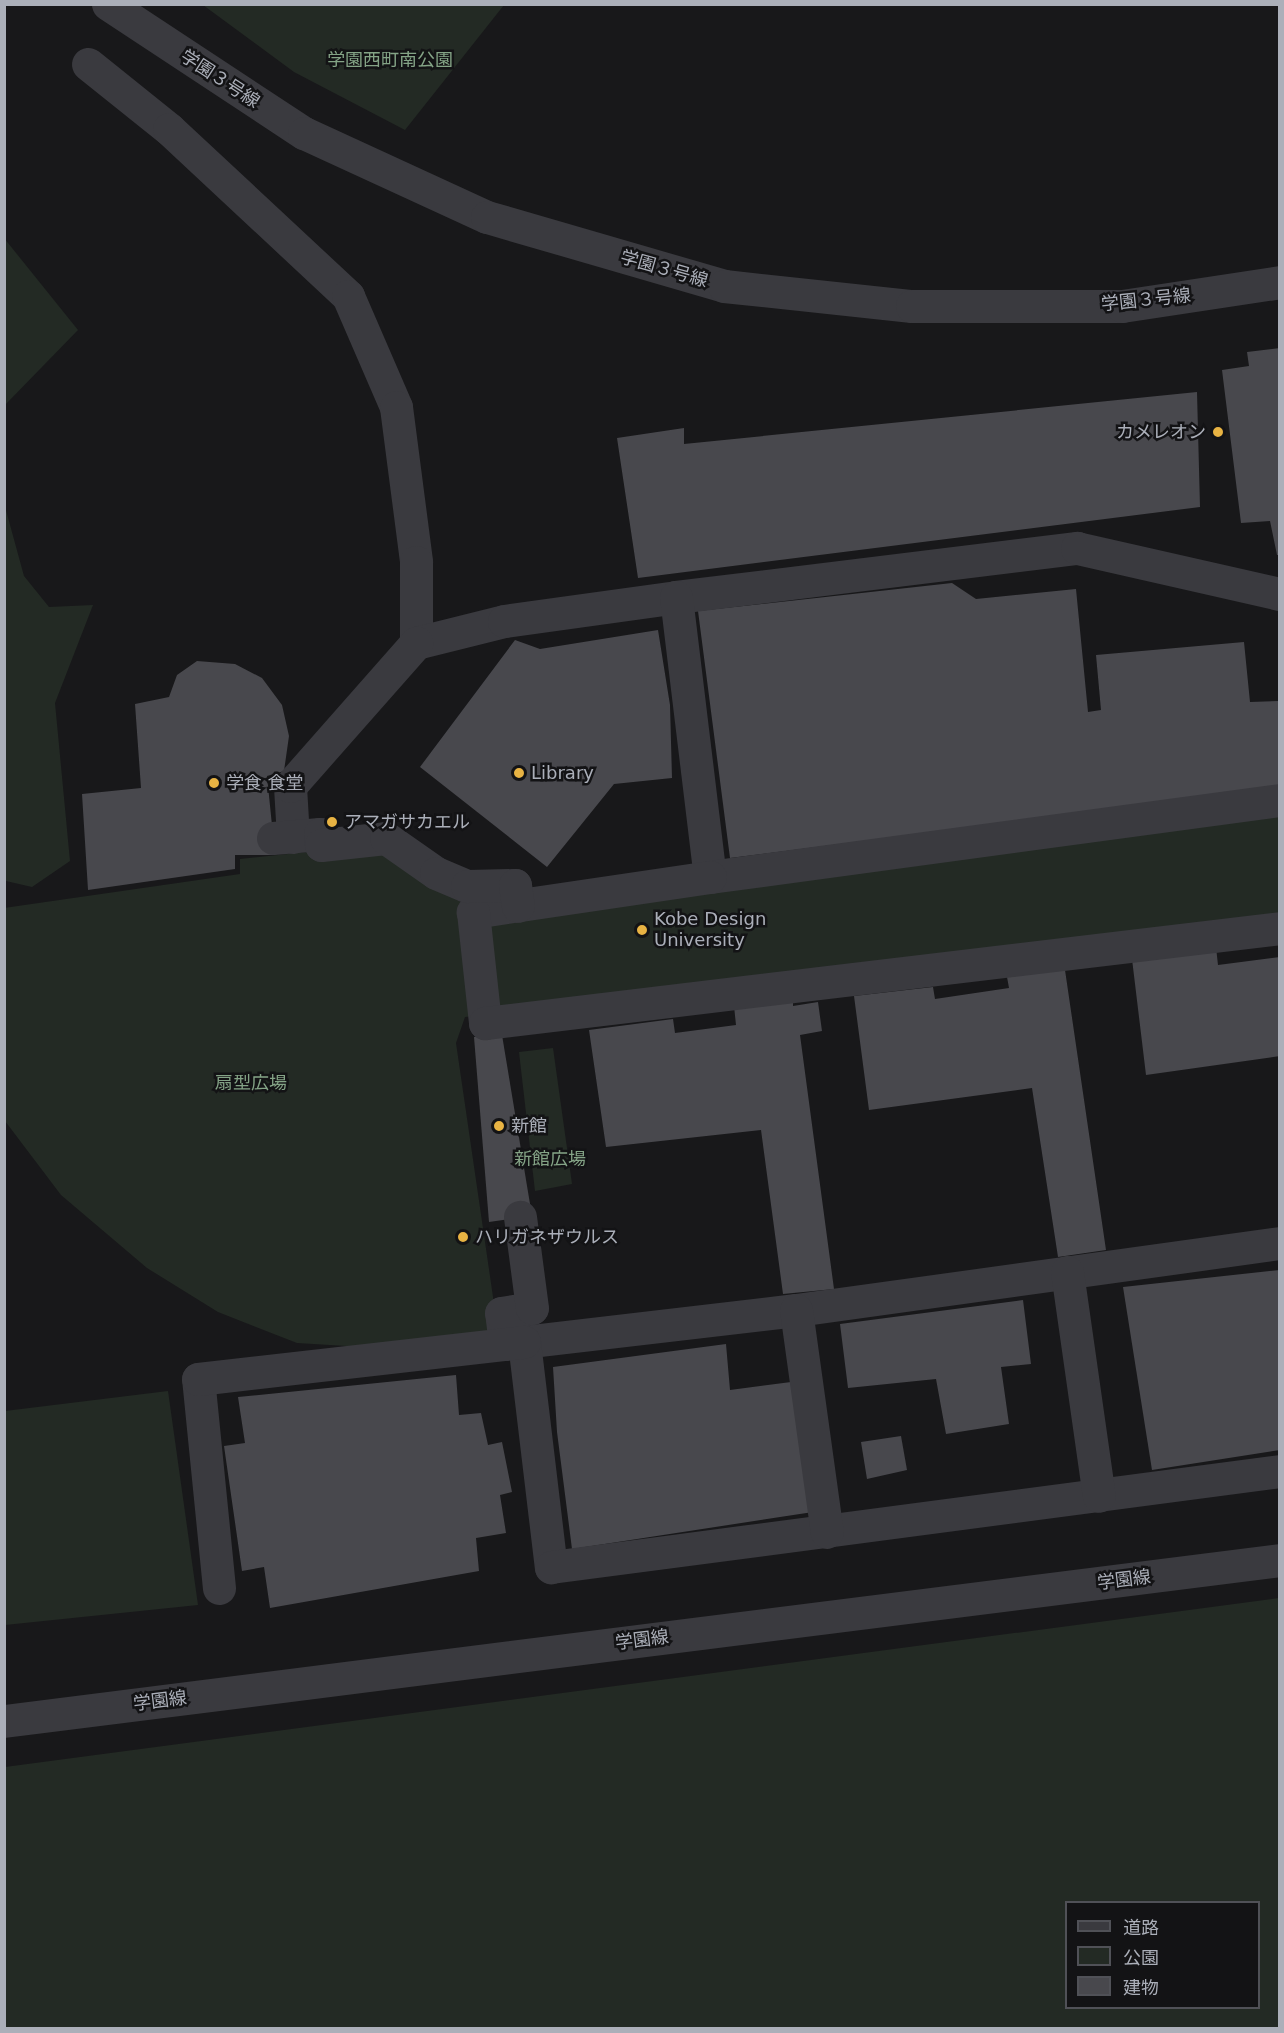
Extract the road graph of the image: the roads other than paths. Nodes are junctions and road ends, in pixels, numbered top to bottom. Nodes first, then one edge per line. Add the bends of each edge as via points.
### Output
1 (108, 4) edge
2 (88, 64) dead end
3 (1280, 282) edge
4 (1280, 594) edge
5 (676, 597) junction
6 (417, 643) junction
7 (1280, 800) edge
8 (710, 876) junction
9 (518, 906) junction
10 (1280, 928) edge
11 (520, 1217) dead end
12 (1280, 1242) edge
13 (1067, 1272) junction
14 (796, 1310) junction
15 (514, 1343) junction
16 (1280, 1471) edge
17 (1099, 1496) junction
18 (827, 1532) junction
19 (1280, 1560) edge
20 (219, 1588) dead end
21 (4, 1721) edge

1 - 3 street, 学園３号線 via 304,133 487,217 723,286 912,306 1122,306
2 - 6 street via 169,129 348,296 396,407 417,562
4 - 5 street via 1077,548
5 - 6 street via 504,621
5 - 8 street
6 - 9 street via 290,786 283,838 320,834 321,845 386,838 436,873 467,886 515,885
7 - 8 street
8 - 9 street
9 - 10 street via 473,912 485,1023
11 - 15 street via 532,1308 501,1313
12 - 13 street
13 - 14 street
13 - 17 street
14 - 15 street
14 - 18 street
15 - 18 street via 551,1567
15 - 20 street via 198,1379
16 - 17 street
17 - 18 street
19 - 21 street, 学園線

